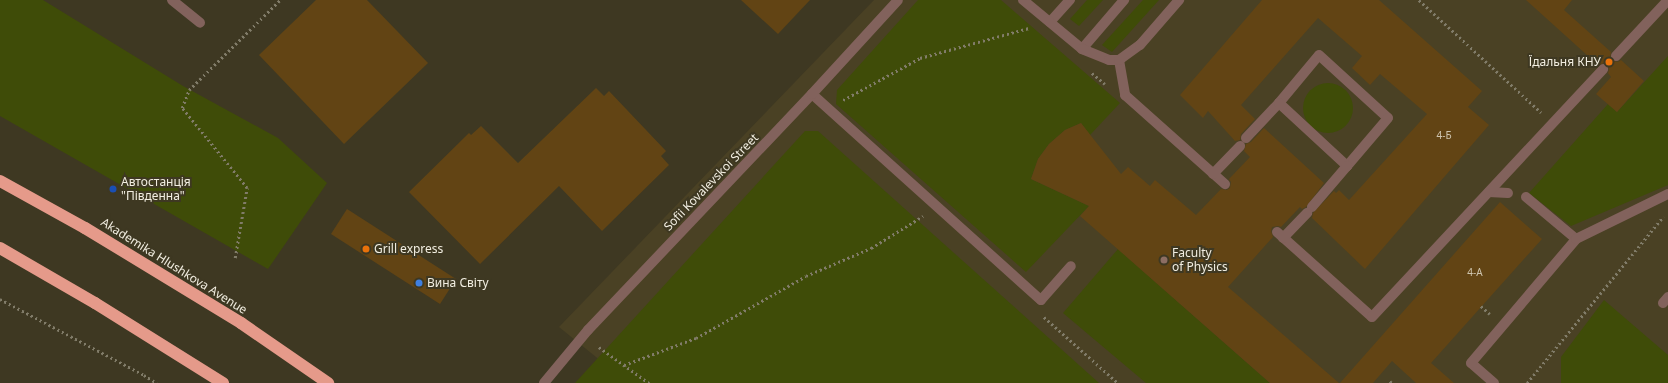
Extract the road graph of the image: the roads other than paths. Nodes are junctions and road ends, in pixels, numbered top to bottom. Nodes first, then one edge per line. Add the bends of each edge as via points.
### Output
1 (172, 0) edge
2 (898, 0) edge
3 (1023, 0) edge
4 (1070, 0) edge
5 (1124, 0) edge
6 (1179, 0) edge
7 (1668, 0) edge
8 (1050, 22) junction
9 (200, 23) dead end
10 (1082, 48) junction
11 (1616, 56) dead end
12 (1119, 60) junction
13 (1603, 69) dead end
14 (812, 94) junction
15 (1278, 103) junction
16 (1347, 166) junction
17 (1213, 174) junction
18 (0, 181) edge
19 (1225, 184) dead end
20 (1489, 192) junction
21 (1508, 193) dead end
22 (1668, 194) edge
23 (1526, 197) dead end
24 (1576, 240) junction
25 (0, 248) edge
26 (1071, 266) dead end
27 (223, 383) edge
28 (328, 383) edge
29 (544, 383) edge
30 (1494, 383) edge

1 - 9 street
2 - 14 street, Sofii Kovalevskoi Street
3 - 8 street
4 - 8 street
5 - 10 street
6 - 12 street via 1140,45
7 - 11 street
8 - 10 street
10 - 12 street via 1109,60
12 - 17 street via 1124,95
13 - 20 street
14 - 26 street via 1041,300
14 - 29 street, Sofii Kovalevskoi Street via 588,330
15 - 16 street
15 - 16 street via 1319,55 1388,118
15 - 17 street
16 - 20 street via 1309,210 1280,235 1372,317
17 - 19 street
18 - 28 highway, Akademika Hlushkova Avenue via 85,228 241,323
20 - 21 street
22 - 24 street
23 - 24 street
24 - 30 street via 1471,362
25 - 27 highway via 96,303

